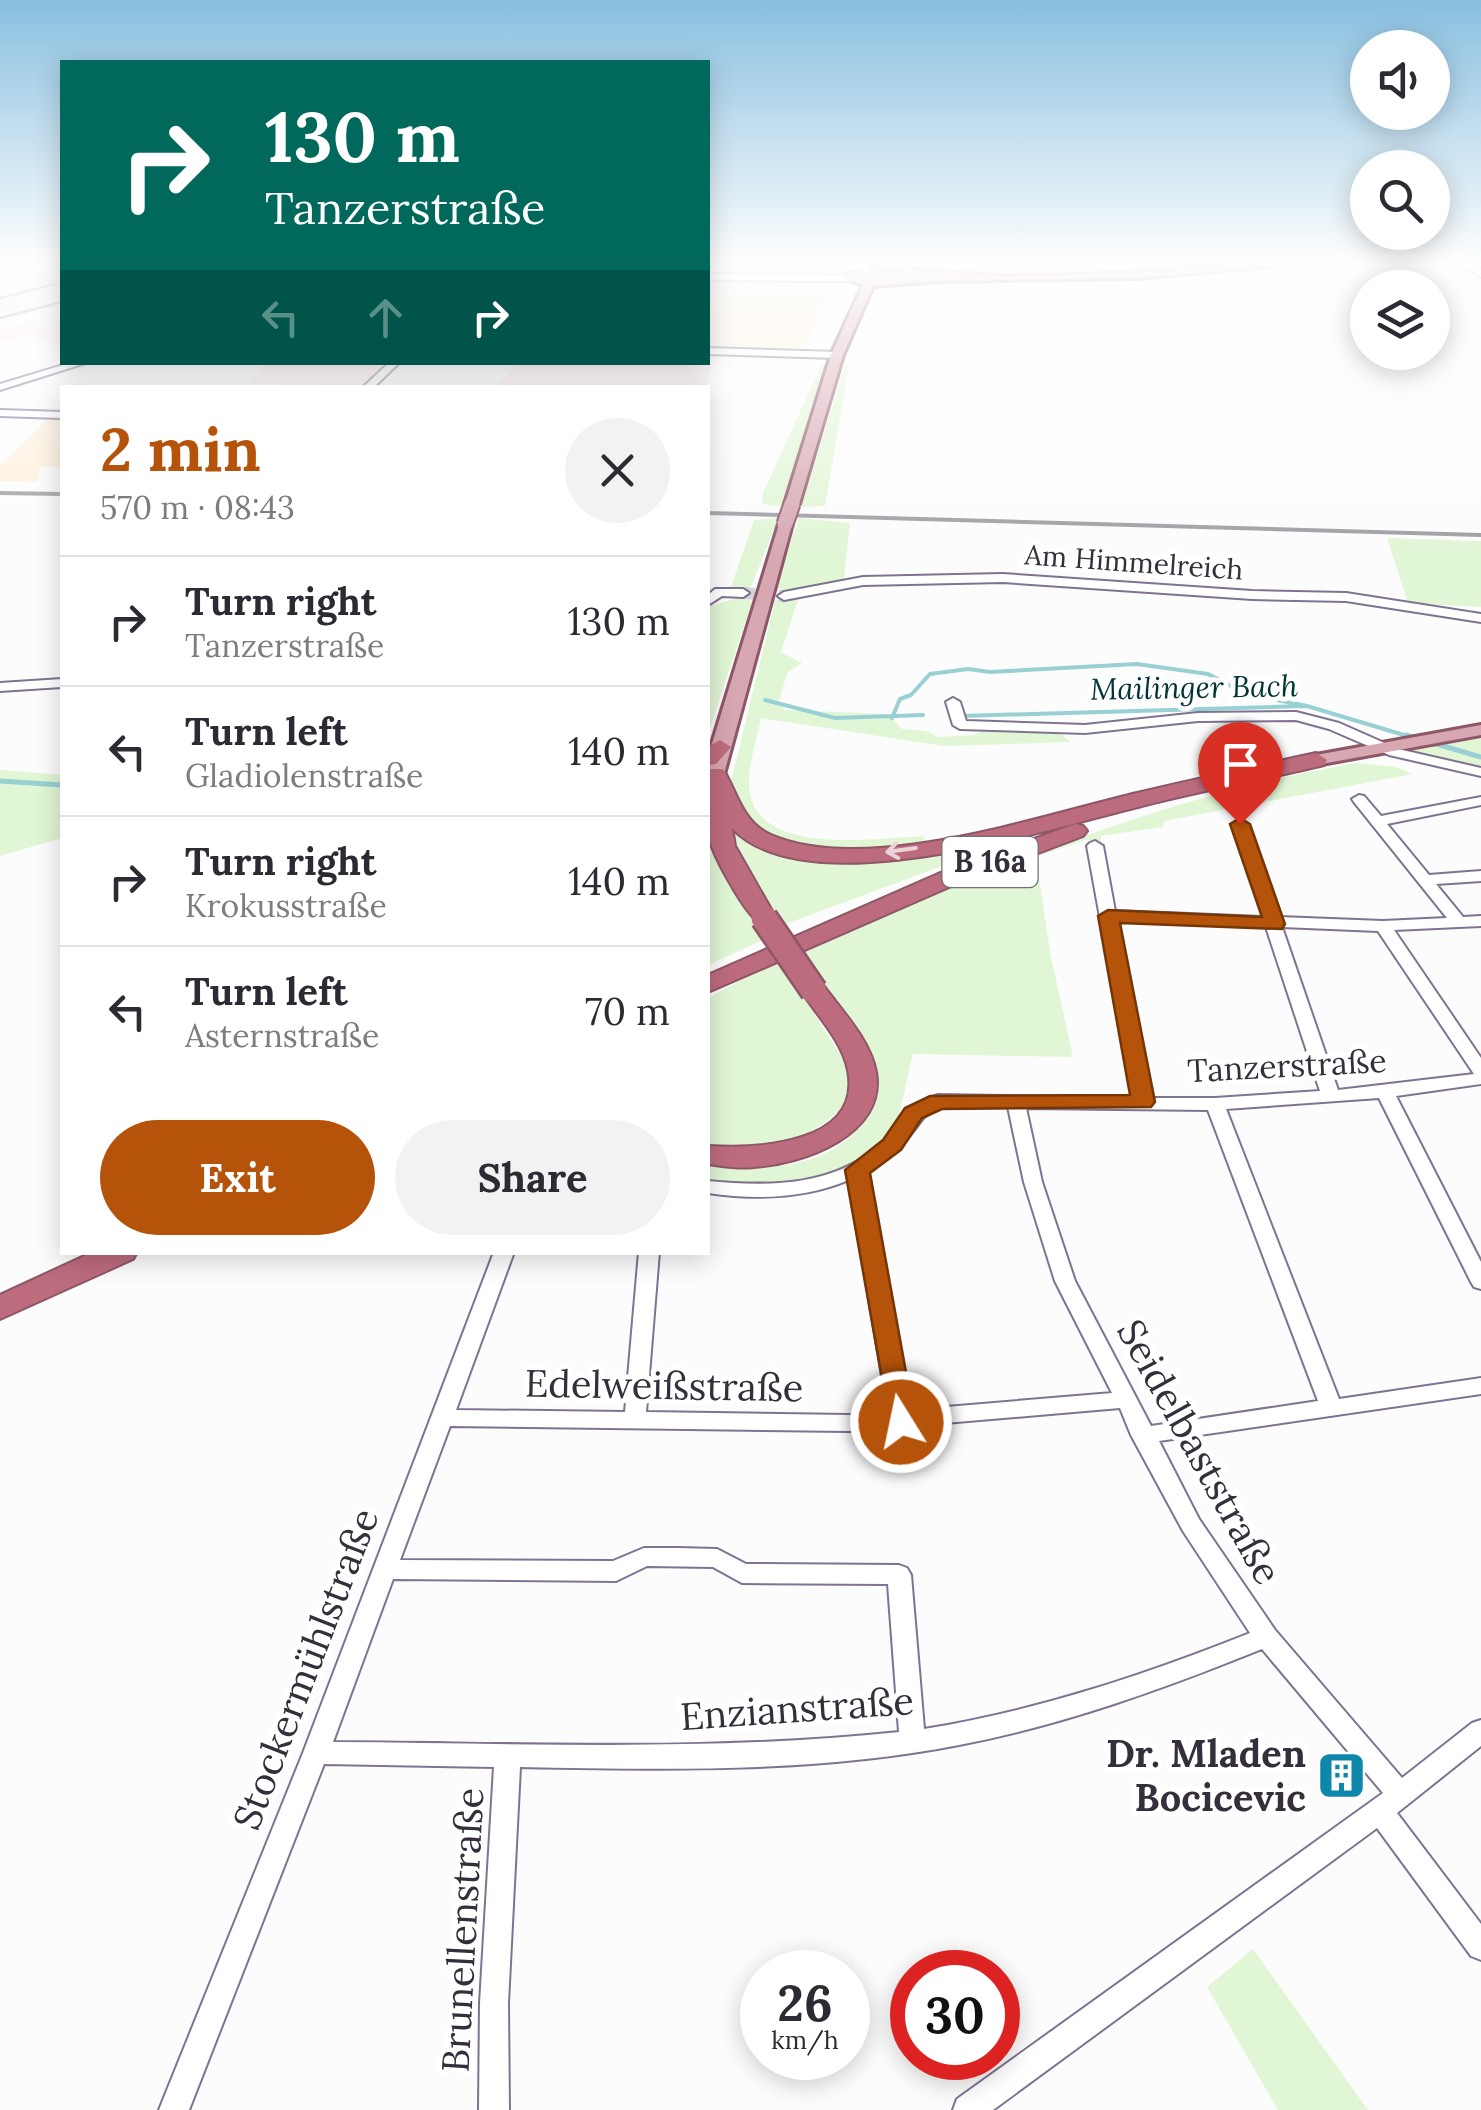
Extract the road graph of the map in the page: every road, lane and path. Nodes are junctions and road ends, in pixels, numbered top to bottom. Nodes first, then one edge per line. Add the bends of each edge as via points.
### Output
1 (836, 360) edge
2 (74, 365) edge
3 (393, 365) edge
4 (370, 385) edge
5 (0, 386) edge
6 (0, 413) edge
7 (60, 415) edge
8 (743, 593) tunnel mouth
9 (784, 596) tunnel mouth
10 (710, 599) edge
11 (1481, 618) edge
12 (60, 682) edge
13 (0, 687) edge
14 (953, 702) dead end
15 (1481, 730) edge
16 (1376, 747) junction
17 (714, 760) edge
18 (1316, 760) joint
19 (1282, 767) junction
20 (1481, 772) edge
21 (1167, 793) junction
22 (1359, 800) dead end
23 (1481, 801) edge
24 (1380, 821) junction
25 (1240, 824) dead end
26 (1095, 846) dead end
27 (1481, 876) edge
28 (1428, 880) junction
29 (1108, 916) junction
30 (1481, 921) edge
31 (1459, 922) junction
32 (1274, 924) junction
33 (1383, 926) junction
34 (710, 971) edge
35 (710, 983) edge
36 (1481, 1070) edge
37 (1481, 1079) edge
38 (1385, 1092) junction
39 (1331, 1097) junction
40 (1016, 1101) junction
41 (1143, 1102) junction
42 (1215, 1104) junction
43 (710, 1155) edge
44 (857, 1170) junction
45 (710, 1187) edge
46 (74, 1255) edge
47 (115, 1255) edge
48 (503, 1255) edge
49 (649, 1255) edge
50 (1481, 1282) edge
51 (0, 1289) edge
52 (0, 1308) edge
53 (1481, 1386) edge
54 (1124, 1400) junction
55 (1331, 1407) junction
56 (442, 1418) junction
57 (635, 1420) junction
58 (901, 1422) junction
59 (1142, 1435) junction
60 (384, 1568) junction
61 (1266, 1637) junction
62 (1481, 1731) edge
63 (912, 1742) junction
64 (316, 1753) junction
65 (508, 1753) junction
66 (1391, 1803) junction
67 (1481, 1948) edge
68 (174, 2110) edge
69 (494, 2110) edge
70 (968, 2110) edge

1 - 17 main road, bridge
2 - 5 street
3 - 4 street
6 - 7 street
8 - 10 street via 719,592
9 - 11 street, Am Himmelreich via 863,581 1002,578 1346,597
12 - 13 street
14 - 16 street via 960,725 1084,729 1198,717 1296,716
15 - 16 main road, B 16a
16 - 18 main road, B 16a
16 - 20 street
21 -> 17 highway via 952,843 827,855 787,850 740,826
17 - 43 highway, bridge via 714,810 723,846 849,1041 863,1092 858,1108 832,1132 803,1147 752,1158
18 - 19 highway, B 16a
19 - 21 highway, B 16a
19 - 35 highway, B 16a via 1014,852
21 - 34 highway, B 16a via 936,872
22 - 24 street
23 - 24 street
24 - 28 street
25 - 32 street
26 - 29 street
27 - 28 street
28 - 31 street
29 - 32 street
29 - 41 street
30 - 31 street
31 - 33 street
32 - 33 street
32 - 39 street
33 - 36 street
37 - 38 street, Tanzerstraße
38 - 39 street, Tanzerstraße
38 - 50 street
39 - 42 street, Tanzerstraße
40 - 41 street, Tanzerstraße
40 - 44 street, Tanzerstraße via 924,1105 892,1145
40 - 54 street, Seidelbaststraße via 1065,1281
41 - 42 street, Tanzerstraße
42 - 55 street
44 - 45 street, Tanzerstraße via 790,1189
44 - 58 street
46 - 51 highway
47 - 52 highway
48 - 56 street, Stockermühlstraße
49 - 57 street
53 - 55 street
54 - 58 street, Edelweißstraße
54 - 59 street, Seidelbaststraße
55 - 59 street
56 - 57 street, Edelweißstraße
56 - 60 street, Stockermühlstraße
57 - 58 street, Edelweißstraße
59 - 61 street, Seidelbaststraße via 1191,1525
60 - 63 street via 616,1572 644,1558 678,1556 717,1558 742,1573 899,1574
60 - 64 street, Stockermühlstraße
61 - 63 street, Enzianstraße via 1120,1692
61 - 66 street, Seidelbaststraße
62 - 66 street
63 - 65 street, Enzianstraße via 748,1754
64 - 65 street, Enzianstraße
64 - 68 street, Stockermühlstraße
65 - 69 street, Brunellenstraße
66 - 67 street, Seidelbaststraße
66 - 70 street

